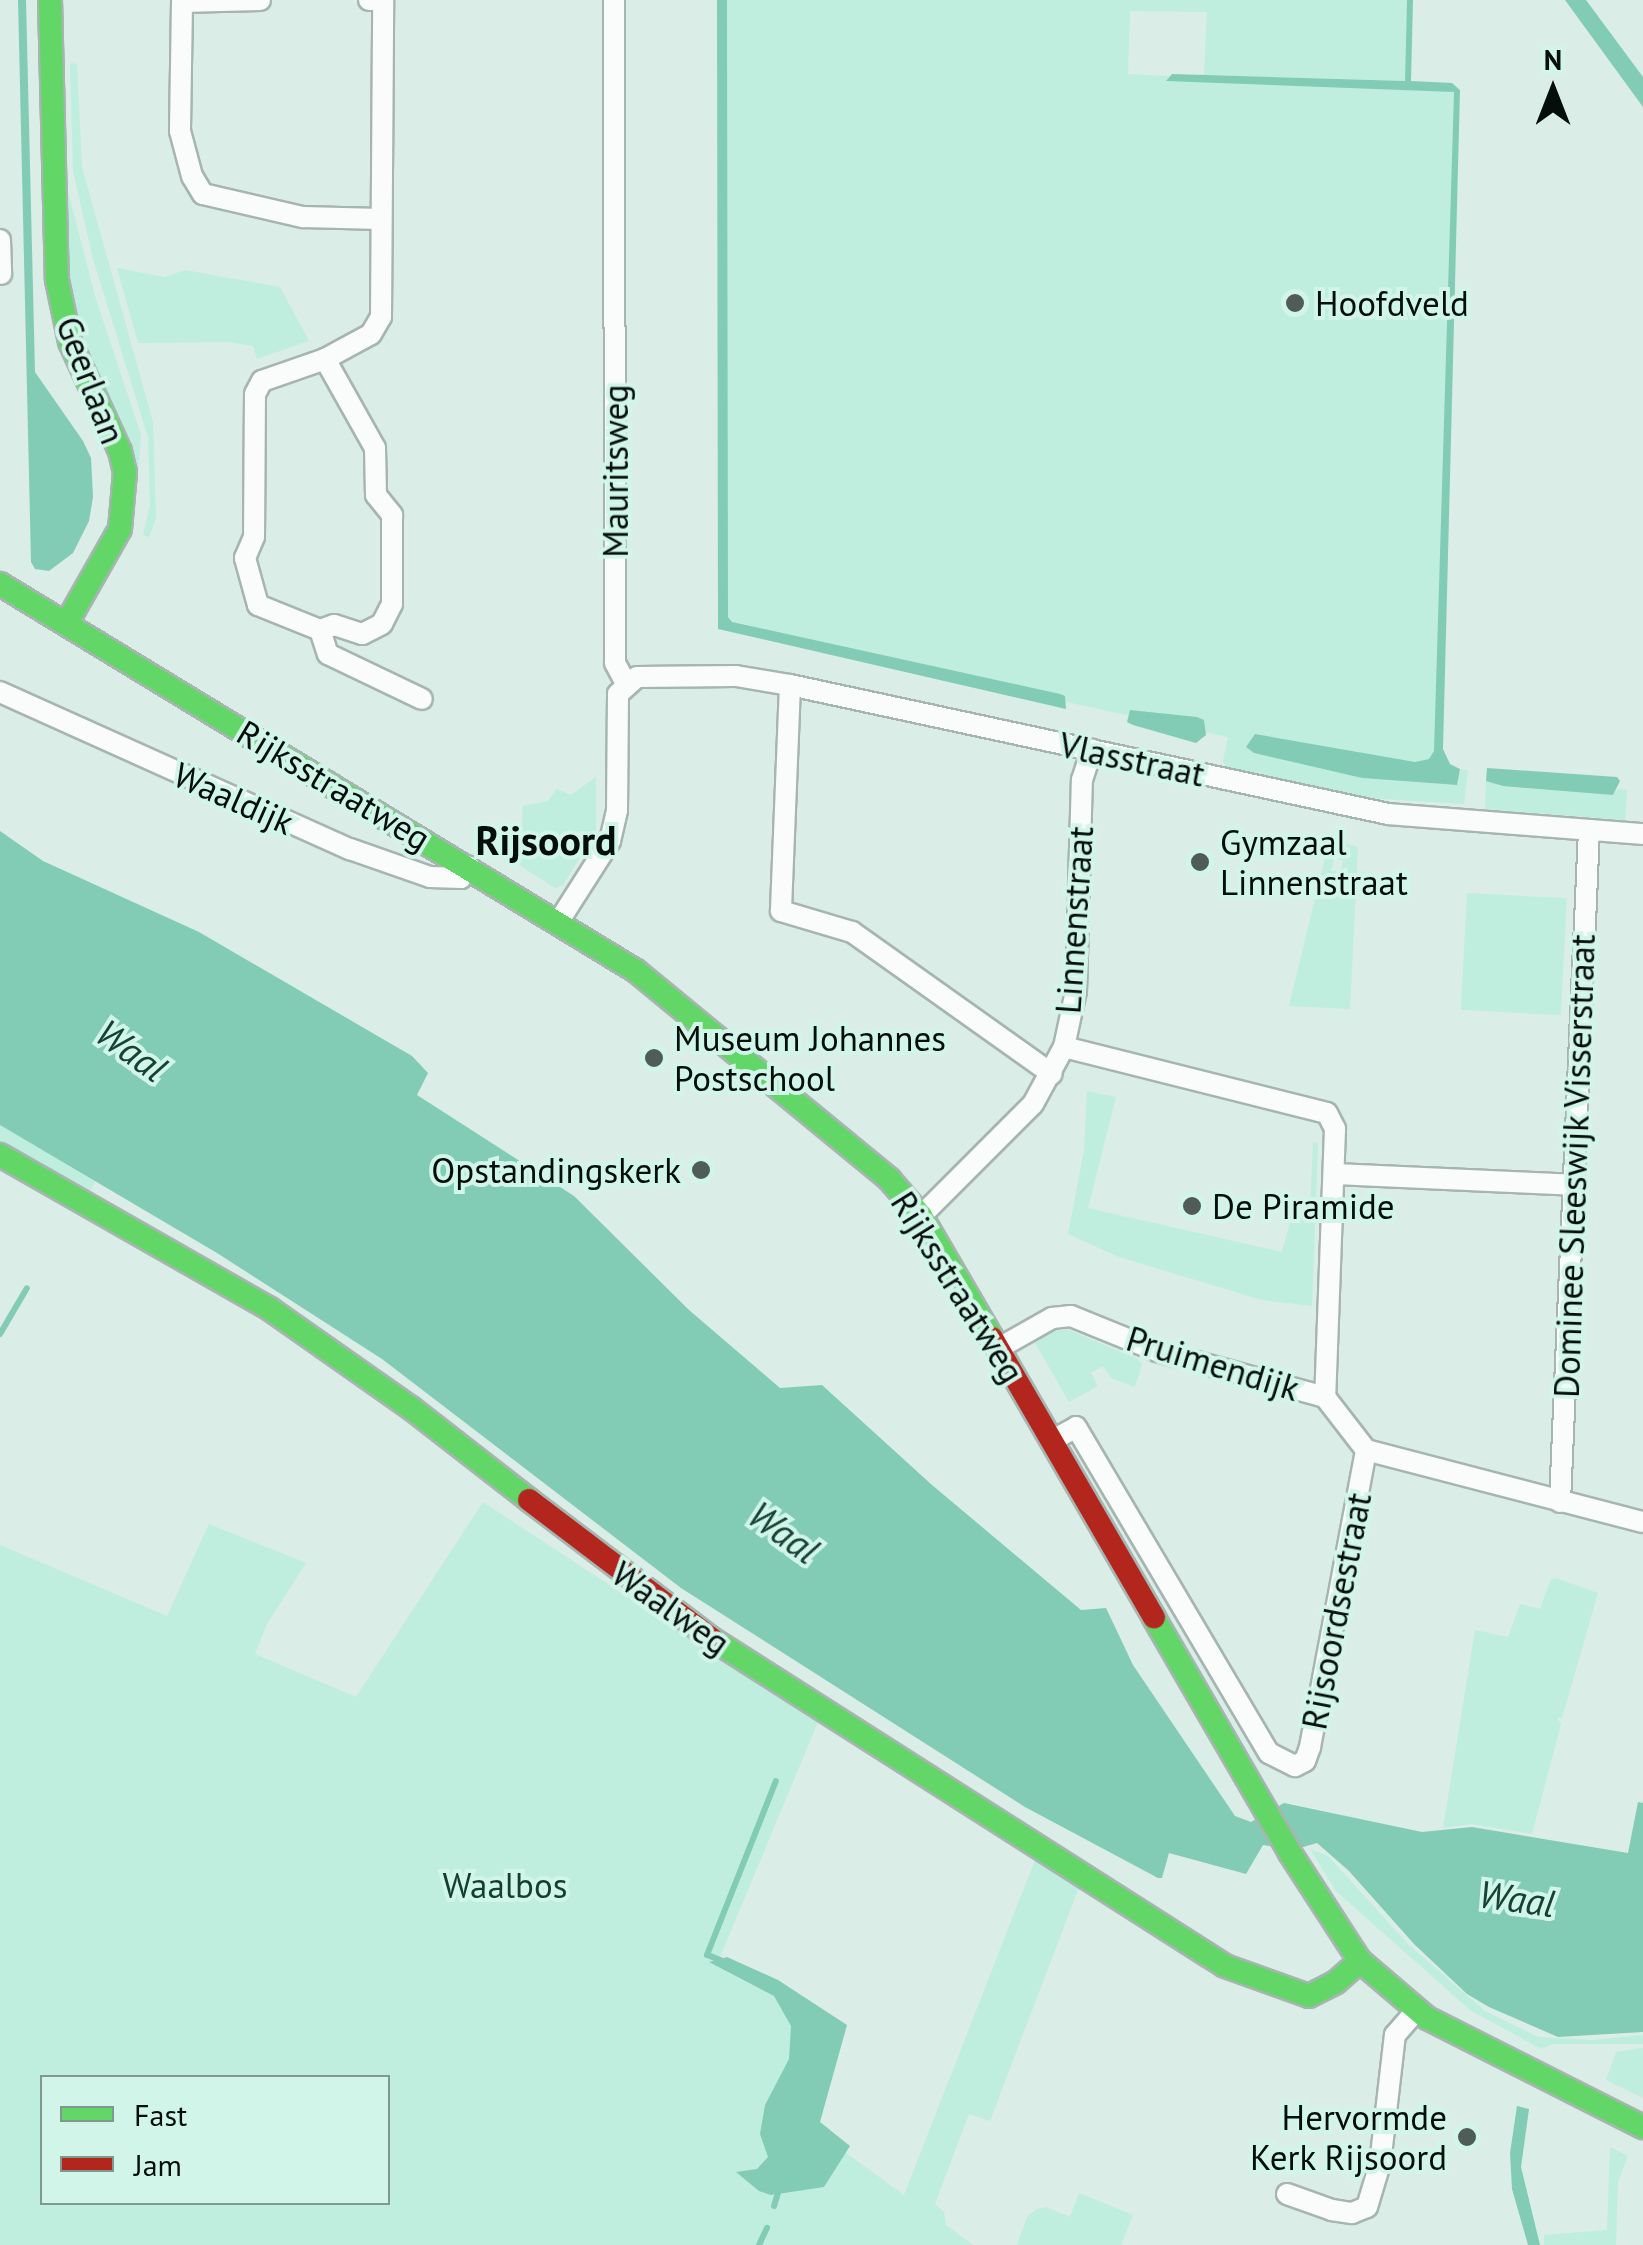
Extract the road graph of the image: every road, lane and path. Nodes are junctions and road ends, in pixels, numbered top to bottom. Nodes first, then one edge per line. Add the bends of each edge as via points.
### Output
1 (50, 0) edge
2 (260, 0) edge
3 (369, 0) edge
4 (614, 0) edge
5 (182, 1) edge
6 (381, 219) junction
7 (0, 240) edge
8 (1, 274) edge
9 (325, 360) junction
10 (0, 584) edge
11 (66, 624) junction
12 (320, 630) junction
13 (626, 684) junction
14 (790, 684) junction
15 (0, 692) edge
16 (422, 699) dead end
17 (1092, 750) junction
18 (1588, 830) junction
19 (1643, 834) edge
20 (469, 866) junction
21 (559, 921) junction
22 (1064, 1047) junction
23 (1052, 1074) junction
24 (0, 1155) edge
25 (1334, 1174) junction
26 (1574, 1185) junction
27 (921, 1216) junction
28 (999, 1348) junction
29 (1325, 1397) junction
30 (1053, 1440) junction
31 (1366, 1450) junction
32 (1560, 1502) junction
33 (1643, 1522) edge
34 (1176, 1597) junction
35 (1153, 1610) junction
36 (1360, 1961) junction
37 (1416, 2011) junction
38 (1643, 2128) edge
39 (1286, 2194) dead end

1 - 11 street, Geerlaan via 57,280 70,342 125,472 120,529
2 - 5 street
3 - 6 street via 383,0
4 - 13 street, Mauritsweg via 615,662
5 - 6 street via 180,131 203,194 303,217
6 - 9 street via 381,317 371,334
7 - 8 street
9 - 12 street via 375,448 376,495 392,515 392,604 382,624 362,634 334,625
9 - 12 street via 262,381 255,394 254,537 245,558 258,604
10 - 11 street, Rijksstraatweg
11 - 20 street, Rijksstraatweg
12 - 16 street via 328,654
13 - 14 street, Vlasstraat via 637,677 736,676
13 - 21 street, Mauritsweg via 618,694 617,810 610,841
14 - 17 street, Vlasstraat
14 - 23 street via 780,911 852,932
15 - 20 street, Waaldijk via 350,849 430,877 461,878
17 - 18 street, Vlasstraat via 1388,814
17 - 22 street, Linnenstraat via 1082,780 1076,991
18 - 19 street, Vlasstraat
18 - 26 street, Dominee Sleeswijk Visserstraat
20 - 21 street, Rijksstraatweg
21 - 27 street, Rijksstraatweg via 671,998 889,1178
22 - 23 street, Linnenstraat
22 - 25 street via 1310,1105 1327,1113 1336,1129
23 - 27 street, Linnenstraat via 1033,1104
24 - 36 street, Waalweg via 270,1309 411,1408 691,1626 1224,1966 1309,1996
25 - 26 street
25 - 29 street
26 - 32 street, Dominee Sleeswijk Visserstraat
27 - 28 street, Rijksstraatweg
28 - 29 street, Pruimendijk via 1052,1318 1071,1316 1157,1352
28 - 30 street, Rijksstraatweg
29 - 31 street, Pruimendijk
30 - 34 street via 1076,1427
30 - 35 street, Rijksstraatweg
31 - 32 street
31 - 34 street, Rijsoordsestraat via 1305,1761 1295,1766 1269,1753
32 - 33 street
34 - 35 street
35 - 36 street, Rijksstraatweg via 1290,1853
36 - 37 street, Rijksstraatweg
37 - 38 street, Rijksstraatweg
37 - 39 street via 1396,2035 1380,2164 1367,2206 1352,2213

